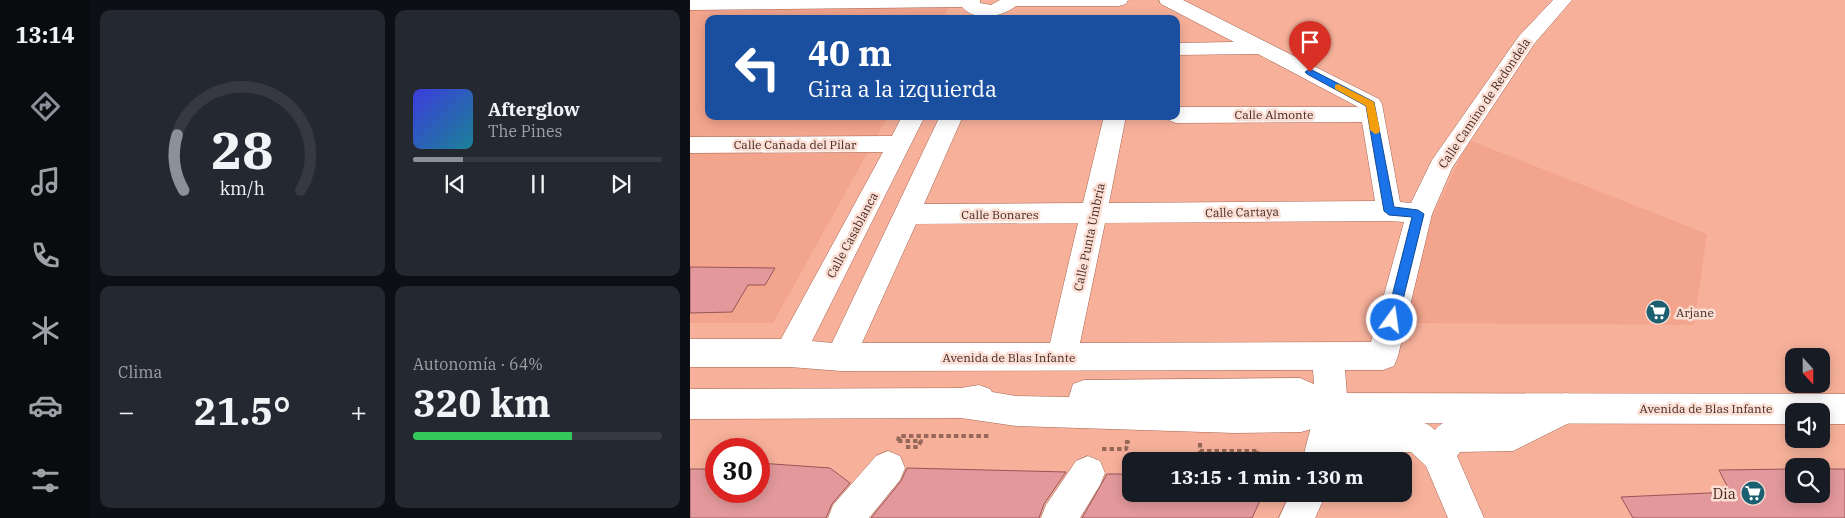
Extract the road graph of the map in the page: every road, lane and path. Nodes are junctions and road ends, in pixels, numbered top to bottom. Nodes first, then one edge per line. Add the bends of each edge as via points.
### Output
1 (1119, 0) edge
2 (1168, 0) edge
3 (1563, 0) edge
4 (690, 4) edge
5 (969, 6) edge
6 (1005, 7) edge
7 (1264, 48) junction
8 (1180, 49) edge
9 (1372, 114) junction
10 (1180, 115) edge
11 (912, 120) edge
12 (950, 120) edge
13 (1114, 120) edge
14 (900, 144) junction
15 (690, 145) edge
16 (1389, 211) junction
17 (907, 214) junction
18 (1094, 214) junction
19 (1418, 214) junction
20 (690, 353) edge
21 (790, 354) junction
22 (1328, 356) junction
23 (1383, 356) joint
24 (840, 357) junction
25 (1062, 357) junction
26 (690, 404) edge
27 (1566, 408) junction
28 (1844, 410) edge
29 (1325, 435) edge
30 (1118, 442) dead end
31 (1210, 443) dead end
32 (893, 452) junction
33 (1259, 452) edge
34 (1438, 454) junction
35 (1092, 463) joint
36 (1304, 502) edge
37 (846, 518) edge
38 (1059, 518) edge
39 (1297, 518) edge
40 (1466, 518) edge

1 - 6 main road
2 - 7 main road
3 - 19 main road, Calle Camino de Redondela via 1526,40 1441,166
4 - 5 main road
5 - 6 main road via 985,11
7 - 8 main road
7 - 9 main road via 1371,104
9 - 10 main road, Calle Almonte
9 - 16 main road
11 - 14 main road, Calle Casablanca
12 - 17 main road
13 - 18 main road, Calle Punta Umbría
14 - 15 main road, Calle Cañada del Pilar
14 - 21 main road, Calle Casablanca
16 - 18 main road, Calle Cartaya
16 - 19 main road, Calle Cartaya
17 - 18 main road, Calle Bonares
17 - 24 main road
18 - 25 main road, Calle Punta Umbría
19 - 23 main road, Calle Camino de Redondela
20 - 21 main road, Avenida de Blas Infante
21 - 24 main road, Avenida de Blas Infante
22 - 23 main road, Avenida de Blas Infante
22 - 25 main road, Avenida de Blas Infante
22 - 29 main road
24 - 25 main road, Avenida de Blas Infante
26 - 29 main road, Avenida de Blas Infante via 961,403 1016,411 1301,416
27 - 28 main road, Avenida de Blas Infante
27 - 29 main road, Avenida de Blas Infante
27 - 34 main road, Avenida de Blas Infante via 1513,435 1451,436
29 - 34 main road, Avenida de Blas Infante via 1417,436
30 - 35 path via 1128,442 1126,449 1098,449
31 - 33 path via 1200,443 1200,451
32 - 32 path via 921,441 918,447
32 - 37 main road
34 - 40 main road
35 - 38 main road
36 - 39 main road

